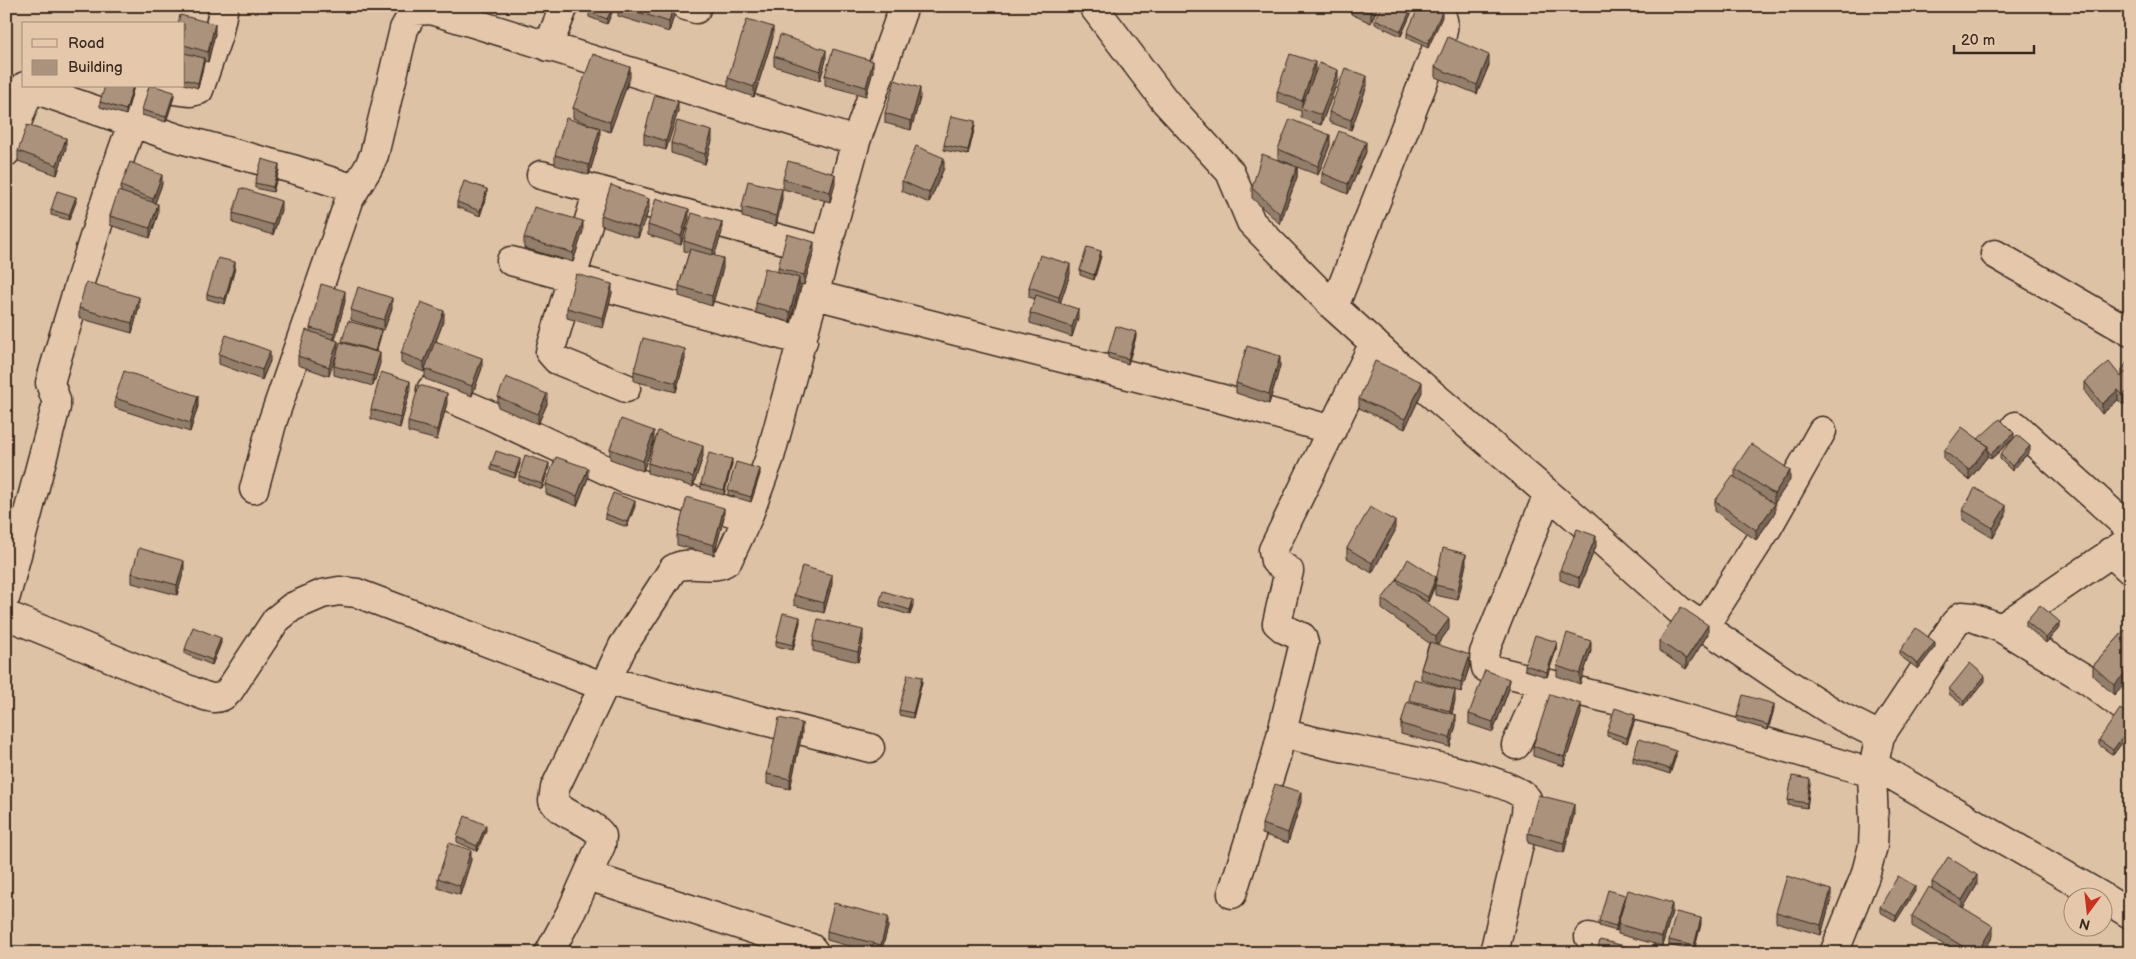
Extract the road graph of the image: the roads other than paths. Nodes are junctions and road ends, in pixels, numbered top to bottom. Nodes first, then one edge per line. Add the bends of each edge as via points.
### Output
1 (224, 6) edge
2 (564, 6) edge
3 (904, 6) edge
4 (1093, 6) edge
5 (1435, 6) edge
6 (421, 8) edge
7 (548, 47) junction
8 (21, 85) edge
9 (30, 88) edge
10 (149, 88) edge
11 (158, 88) edge
12 (132, 124) junction
13 (856, 141) junction
14 (6, 152) edge
15 (541, 175) dead end
16 (355, 188) junction
17 (598, 190) junction
18 (826, 251) junction
19 (1995, 254) dead end
20 (511, 261) dead end
21 (572, 278) junction
22 (815, 295) junction
23 (1334, 306) junction
24 (2130, 332) edge
25 (803, 341) junction
26 (1374, 343) junction
27 (626, 388) dead end
28 (431, 390) edge
29 (2016, 426) dead end
30 (1332, 430) junction
31 (1822, 431) dead end
32 (254, 489) dead end
33 (1548, 494) junction
34 (748, 517) junction
35 (2130, 530) edge
36 (2120, 546) edge
37 (2130, 570) edge
38 (6, 596) edge
39 (6, 614) edge
40 (1704, 627) junction
41 (2001, 628) junction
42 (1544, 682) junction
43 (606, 684) junction
44 (2130, 712) edge
45 (1282, 733) junction
46 (1880, 736) junction
47 (1516, 745) dead end
48 (870, 748) dead end
49 (1873, 769) junction
50 (588, 876) junction
51 (2082, 886) edge
52 (1232, 894) dead end
53 (2114, 904) edge
54 (2130, 914) edge
55 (1589, 937) dead end
56 (548, 953) edge
57 (815, 953) edge
58 (1494, 953) edge
59 (1642, 953) edge
60 (1834, 953) edge

1 - 11 street via 218,35 199,90
2 - 7 street
3 - 13 street
4 - 23 street via 1165,101 1230,172 1250,222
5 - 23 street via 1444,20 1442,35
6 - 7 street
6 - 16 street via 414,10 404,29 374,154
7 - 13 street
8 - 14 street
9 - 12 street
10 - 12 street
12 - 16 street
12 - 38 street via 50,383 56,407
13 - 18 street
15 - 17 street
16 - 32 street via 273,420
17 - 18 street
17 - 21 street
18 - 22 street
19 - 24 street
20 - 21 street
21 - 25 street
21 - 27 street via 550,352 557,360
22 - 25 street
22 - 30 street
23 - 26 street
25 - 34 street via 770,457
26 - 30 street
26 - 33 street
28 - 34 street via 625,479
29 - 35 street
30 - 45 street via 1273,550 1275,561 1290,571 1276,623 1304,640
31 - 40 street via 1768,527
33 - 40 street via 1679,610
33 - 42 street via 1484,653 1486,668
34 - 43 street via 728,560 723,564 681,564 673,569 623,646
36 - 37 street
36 - 41 street
39 - 43 street via 217,699 229,691 276,620 292,607 322,594 339,591 356,593
40 - 46 street via 1828,709
41 - 44 street via 2089,680
41 - 46 street via 1962,616
42 - 47 street
42 - 49 street
43 - 48 street
43 - 50 street via 555,788 553,801 559,810 596,828 602,836
45 - 52 street
45 - 58 street via 1442,768 1494,782 1523,794 1527,799 1526,814
46 - 49 street
49 - 51 street
49 - 60 street via 1872,846 1865,876
50 - 56 street
50 - 57 street via 811,948
53 - 54 street
55 - 59 street

